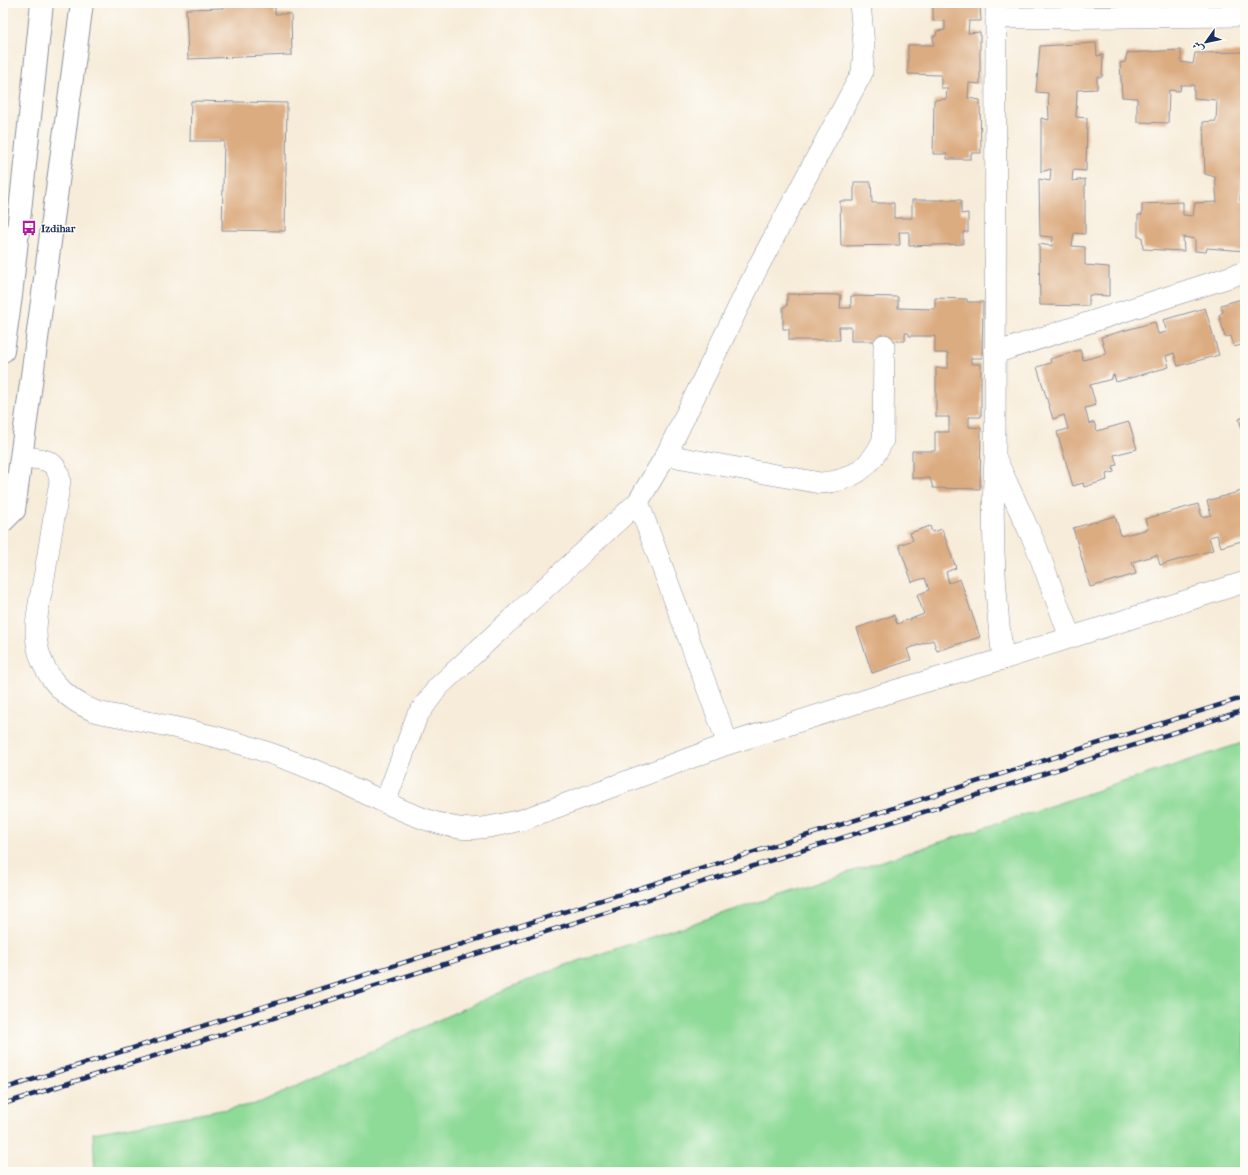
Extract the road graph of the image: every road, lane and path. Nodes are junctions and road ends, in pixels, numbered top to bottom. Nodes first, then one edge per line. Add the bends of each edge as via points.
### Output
1 (42, 3) edge
2 (82, 3) edge
3 (860, 3) edge
4 (1218, 9) edge
5 (996, 10) edge
6 (1245, 16) edge
7 (1245, 272) edge
8 (7, 296) edge
9 (884, 344) dead end
10 (3, 350) edge
11 (996, 353) junction
12 (666, 455) junction
13 (22, 457) junction
14 (995, 457) junction
15 (638, 502) junction
16 (9, 516) edge
17 (1245, 582) edge
18 (1070, 638) junction
19 (1003, 659) junction
20 (728, 744) junction
21 (385, 803) junction

1 - 8 main road
2 - 13 main road
3 - 12 street via 864,46 862,72 759,265
4 - 5 street
4 - 6 street
5 - 11 street
7 - 11 street
8 - 10 main road
9 - 12 street via 882,440 878,452 870,463 846,478 820,483
11 - 14 street
12 - 15 street
13 - 16 main road
13 - 21 street via 48,461 57,469 60,481 36,633 42,662 59,688 70,698 97,712 200,733 248,746 301,765
14 - 18 street via 1036,546
14 - 19 street via 993,558
15 - 20 street
15 - 21 street via 438,686 417,716
17 - 18 street
18 - 19 street
19 - 20 street
20 - 21 street via 522,820 489,827 461,828

